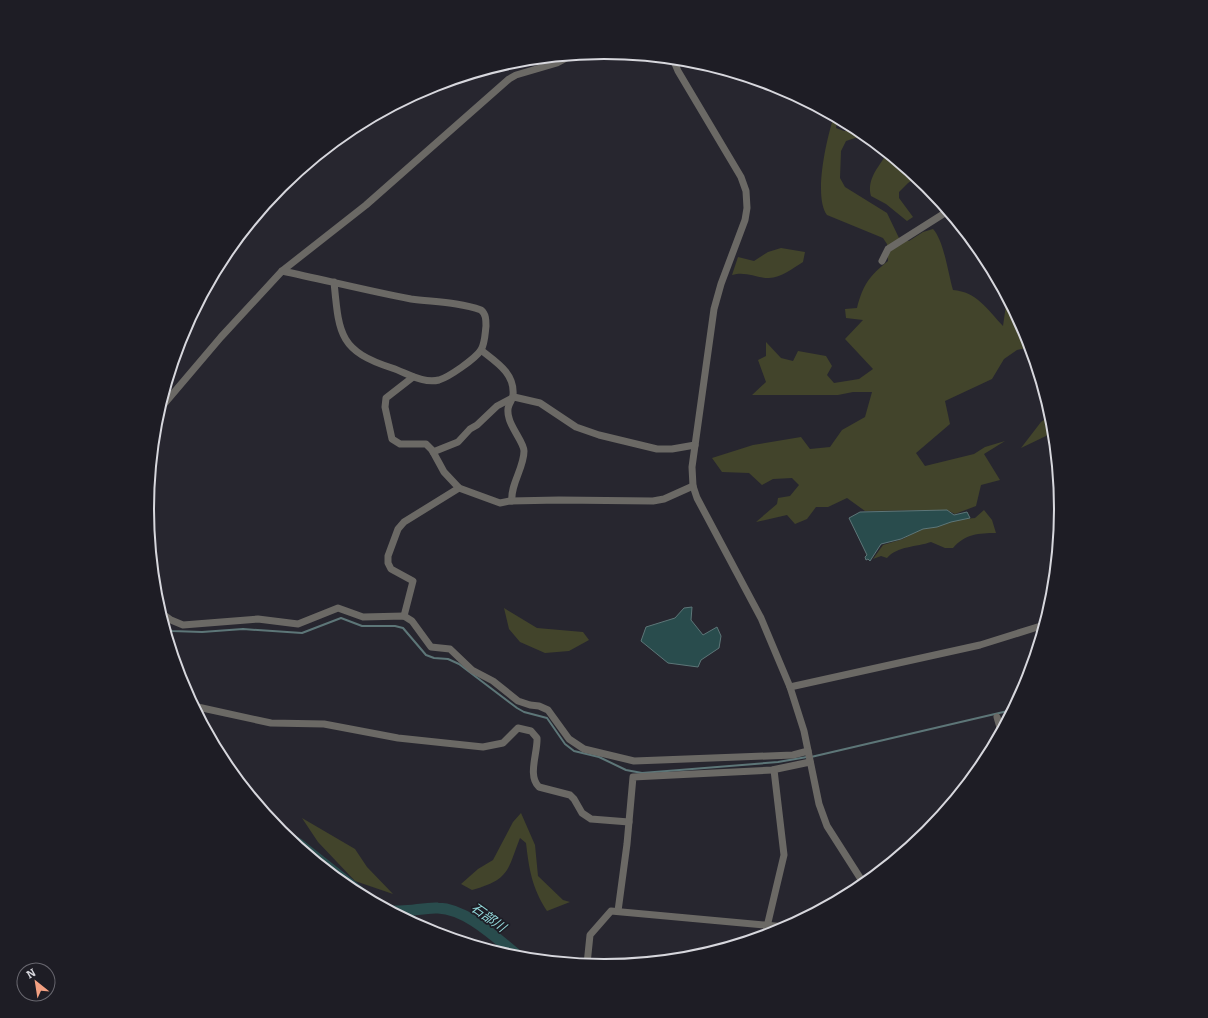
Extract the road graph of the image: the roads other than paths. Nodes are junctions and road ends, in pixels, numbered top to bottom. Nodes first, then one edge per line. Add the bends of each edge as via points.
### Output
1 (560, 62) edge
2 (676, 65) edge
3 (944, 214) edge
4 (882, 261) dead end
5 (282, 271) junction
6 (334, 282) junction
7 (481, 350) junction
8 (413, 377) junction
9 (514, 397) junction
10 (168, 400) edge
11 (695, 445) junction
12 (433, 452) junction
13 (693, 486) junction
14 (459, 488) junction
15 (512, 501) junction
16 (404, 616) junction
17 (167, 617) edge
18 (1038, 627) edge
19 (790, 687) junction
20 (200, 707) edge
21 (997, 717) dead end
22 (999, 724) edge
23 (808, 751) junction
24 (810, 762) junction
25 (774, 770) junction
26 (629, 822) junction
27 (860, 878) edge
28 (618, 911) junction
29 (767, 927) junction
30 (771, 927) edge
31 (588, 958) edge

1 - 5 street via 509,79 366,205
2 - 11 street via 741,177 748,200 744,225 714,309
3 - 4 street via 888,249
5 - 6 street
5 - 10 street
6 - 7 street via 481,310 486,318
6 - 8 street via 338,323 350,345 372,362
7 - 8 street via 448,377 432,381
7 - 9 street via 505,370
8 - 12 street via 386,398 385,407 391,435 397,443 422,443 429,446
9 - 11 street via 540,403 576,427 599,436 657,449
9 - 12 street via 497,406 461,440
9 - 15 street via 508,406 508,418 524,451
11 - 13 street
12 - 14 street via 444,472
13 - 15 street via 653,501
13 - 19 street via 761,618
14 - 15 street via 500,503
14 - 16 street via 404,522 396,533 388,563 392,569 413,580
16 - 17 street via 363,617 338,608 298,624 258,619 191,625 177,624
16 - 23 street via 412,621 431,647 450,649 472,670 494,681 518,701 548,710 569,739 584,749 634,761 793,755
18 - 19 street via 980,645
19 - 23 street
20 - 26 street via 270,723 324,724 398,738 483,748 503,743 514,730 522,728 532,731 537,738 534,773 539,787 570,795 582,813 591,818
21 - 22 street
23 - 24 street
24 - 25 street
24 - 27 street via 826,826
25 - 26 street via 634,776 631,779
25 - 29 street via 784,856
26 - 28 street
28 - 29 street
28 - 31 street via 610,911 590,935
29 - 30 street

